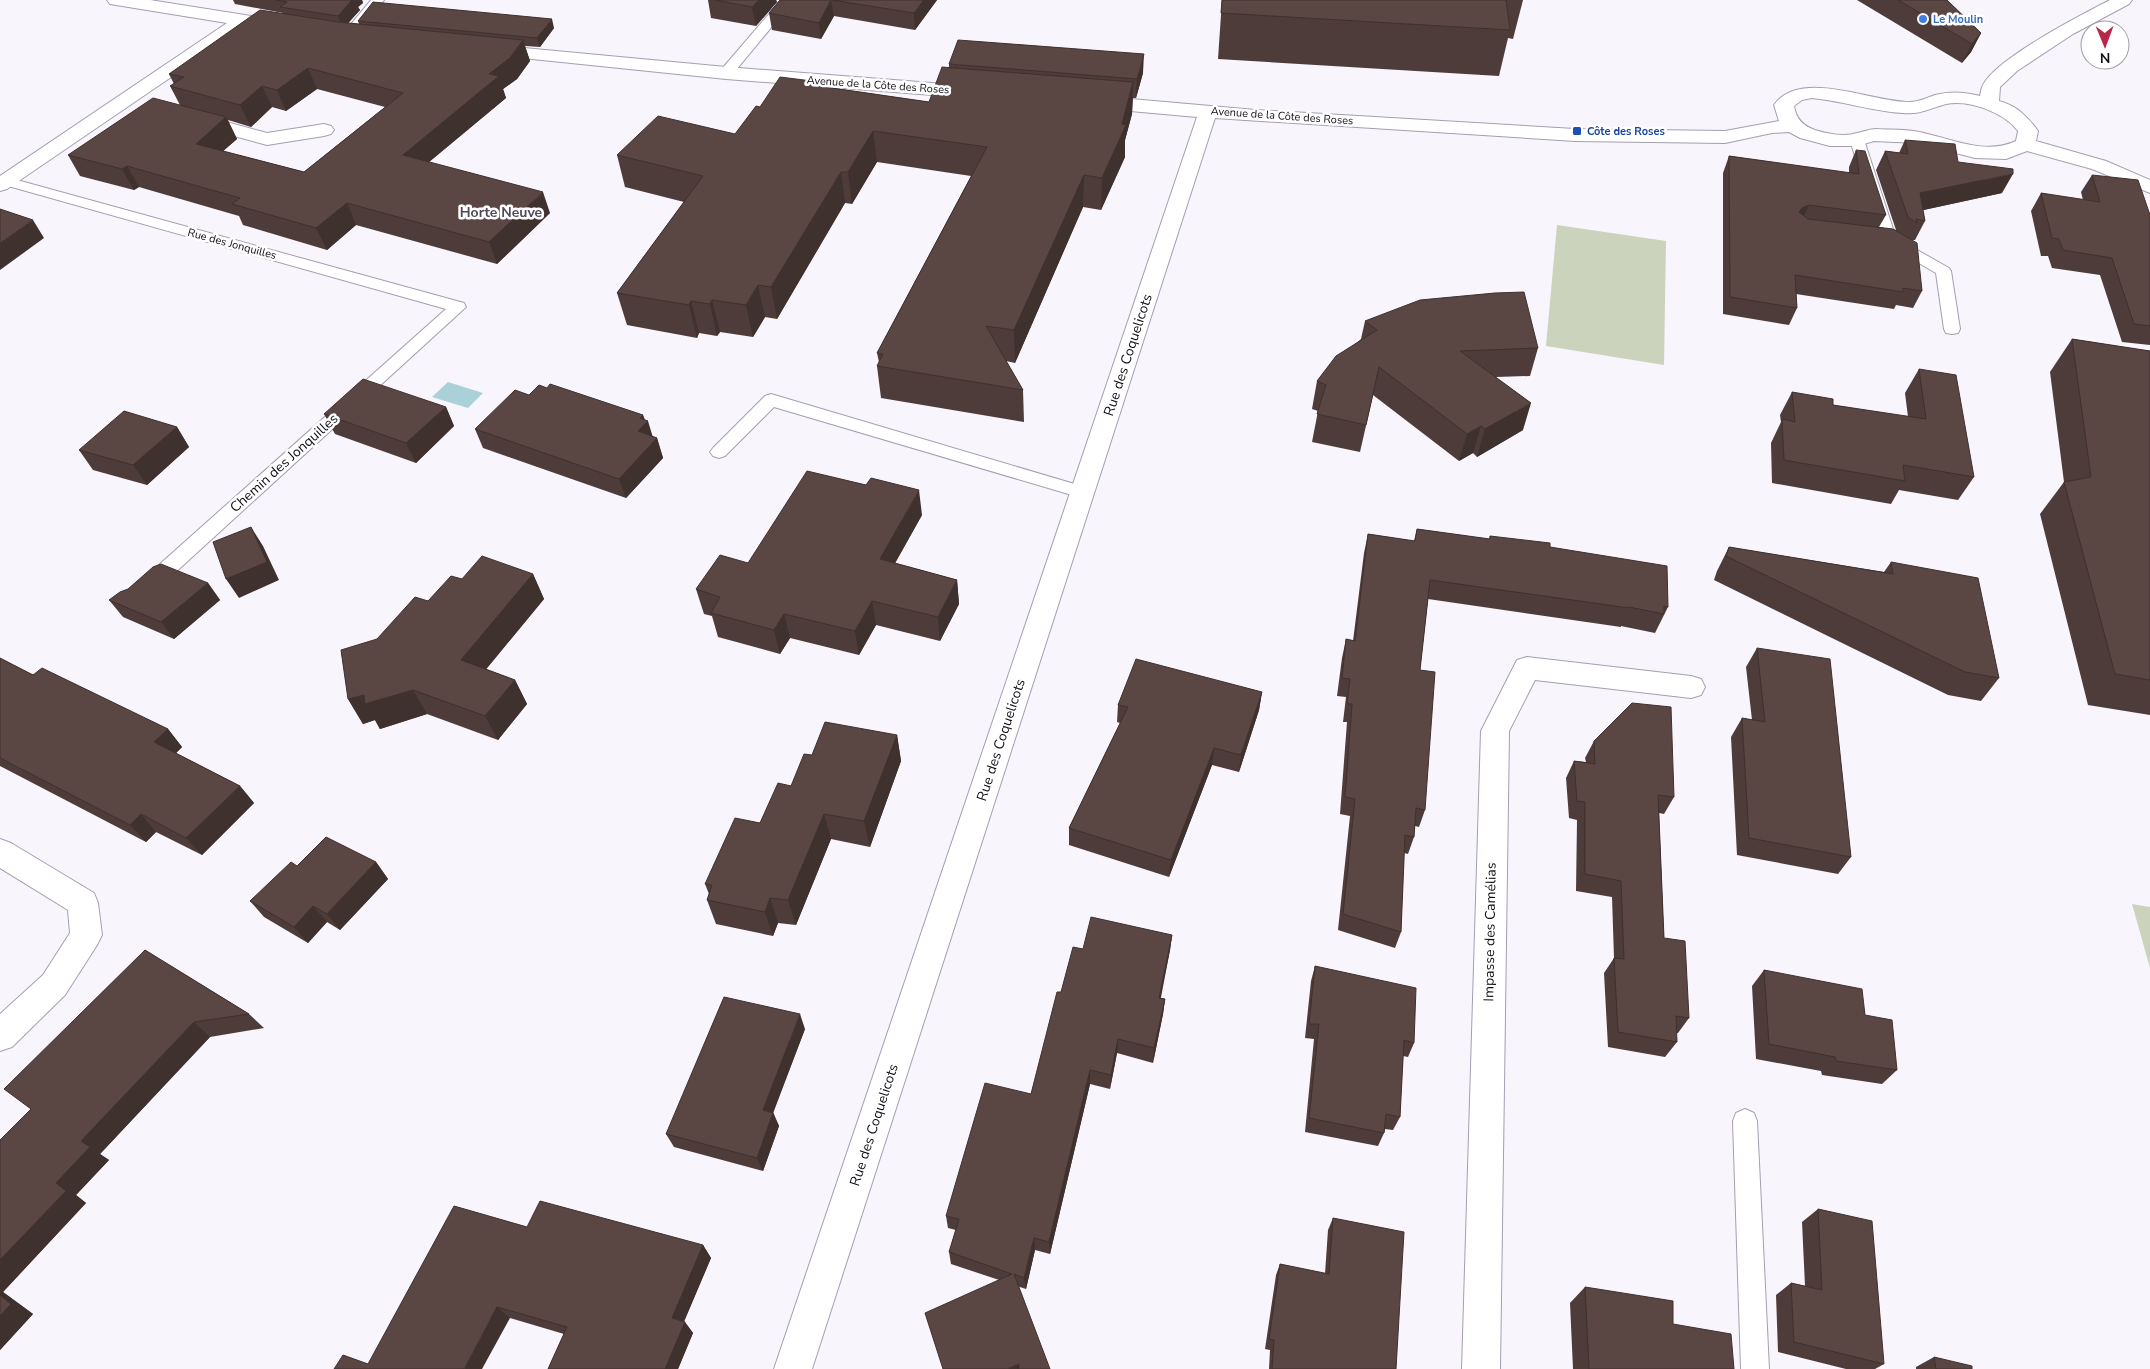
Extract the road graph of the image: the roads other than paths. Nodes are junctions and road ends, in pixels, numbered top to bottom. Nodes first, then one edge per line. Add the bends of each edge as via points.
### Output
1 (116, 0) edge
2 (378, 0) edge
3 (788, 0) edge
4 (2124, 0) edge
5 (243, 20) junction
6 (300, 29) edge
7 (347, 36) joint
8 (367, 38) edge
9 (474, 48) edge
10 (726, 73) junction
11 (993, 94) edge
12 (126, 100) junction
13 (1081, 101) edge
14 (1988, 104) junction
15 (149, 106) edge
16 (1208, 111) junction
17 (176, 114) edge
18 (1793, 126) junction
19 (324, 130) dead end
20 (1858, 140) junction
21 (2025, 144) junction
22 (3, 183) edge
23 (2150, 187) edge
24 (1869, 238) edge
25 (1889, 240) junction
26 (458, 307) joint
27 (1952, 329) dead end
28 (720, 452) dead end
29 (1082, 492) junction
30 (133, 600) edge
31 (1691, 687) dead end
32 (0, 852) edge
33 (0, 1036) edge
34 (1745, 1122) dead end
35 (793, 1369) edge
36 (1481, 1369) edge
37 (1755, 1369) edge

1 - 5 street
2 - 7 lane
3 - 10 lane
4 - 14 street via 2067,30 2010,67 1991,86
5 - 6 street
5 - 12 street, Rue des Jonquilles
7 - 8 street
9 - 10 street, Avenue de la Côte des Roses
10 - 11 street, Avenue de la Côte des Roses
12 - 15 street
12 - 22 street, Rue des Jonquilles
13 - 16 street, Avenue de la Côte des Roses
14 - 18 street via 1950,98 1925,107 1896,107 1859,103 1831,93 1812,92 1796,95 1784,105 1786,117
14 - 21 street via 2018,118 2028,131
16 - 18 street, Avenue de la Côte des Roses via 1574,135 1725,137
16 - 29 street, Rue des Coquelicots
17 - 19 street via 267,139
18 - 20 street via 1807,134 1830,140
20 - 21 street via 1872,135 1917,137 1983,152 2006,153
20 - 25 lane
21 - 23 street via 2099,165
22 - 26 lane, Rue des Jonquilles
24 - 25 lane
25 - 27 lane via 1944,271
26 - 30 lane, Chemin des Jonquilles
28 - 29 lane via 771,400
29 - 35 street, Rue des Coquelicots
31 - 36 street, Impasse des Camélias via 1527,668 1495,731
32 - 33 street via 83,903 86,935 54,984
34 - 37 lane

